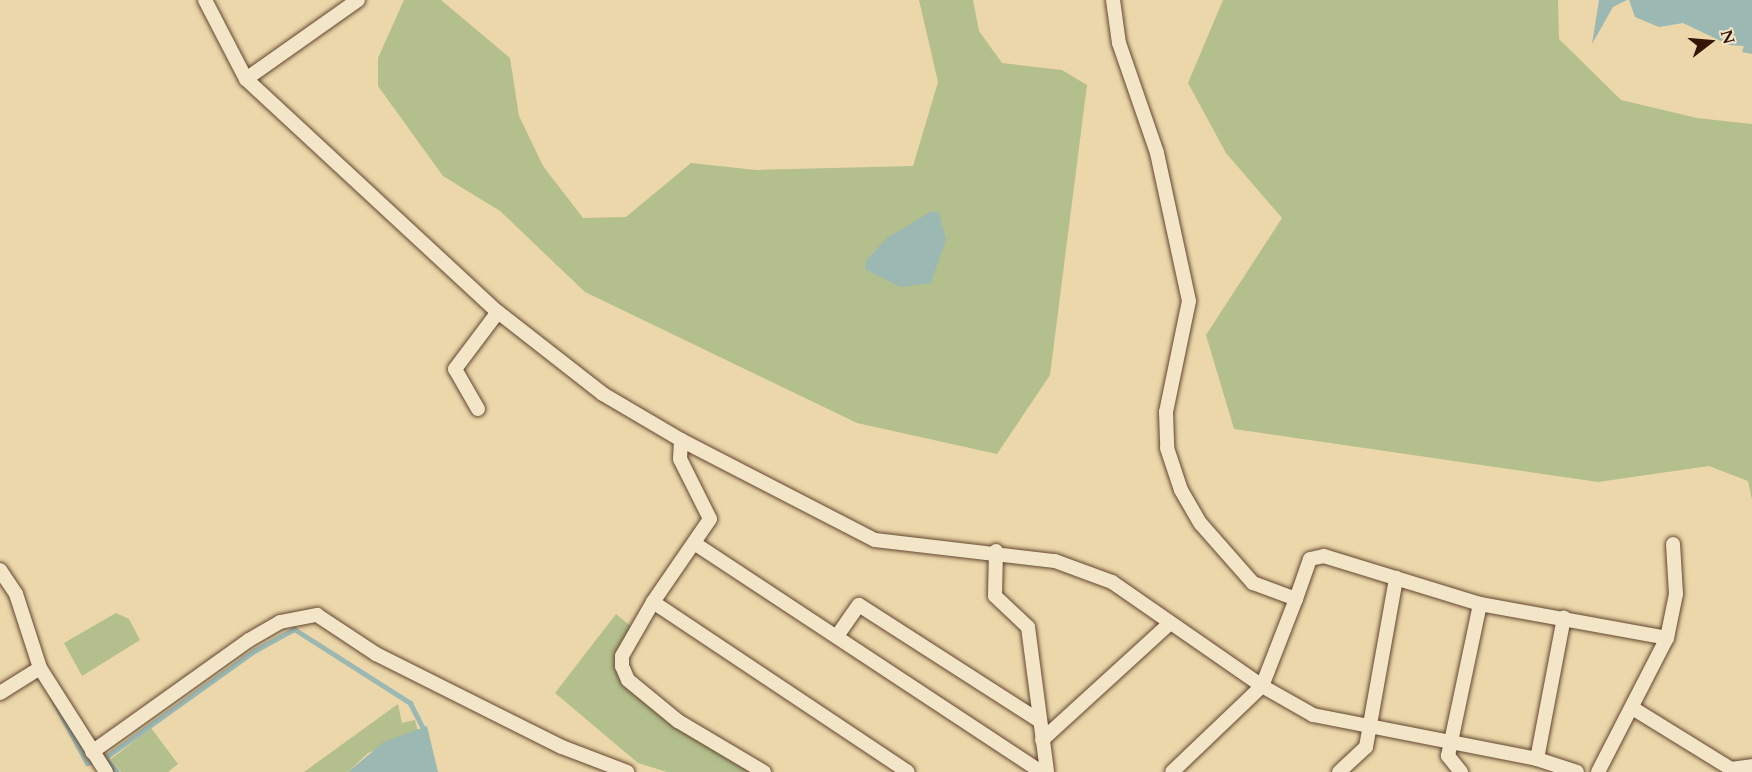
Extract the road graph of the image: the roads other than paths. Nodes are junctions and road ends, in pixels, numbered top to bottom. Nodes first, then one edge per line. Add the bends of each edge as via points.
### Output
1 (205, 0) edge
2 (358, 0) edge
3 (1113, 0) edge
4 (246, 78) junction
5 (498, 312) junction
6 (478, 409) dead end
7 (681, 440) junction
8 (694, 543) junction
9 (1673, 544) dead end
10 (996, 551) junction
11 (0, 570) edge
12 (1396, 578) junction
13 (1296, 599) junction
14 (653, 602) junction
15 (1480, 604) junction
16 (1564, 618) junction
17 (1170, 623) junction
18 (837, 636) junction
19 (1667, 638) junction
20 (36, 669) junction
21 (1262, 686) junction
22 (0, 693) edge
23 (1634, 709) junction
24 (1040, 722) junction
25 (1369, 727) junction
26 (1042, 740) junction
27 (1452, 743) junction
28 (1537, 759) junction
29 (98, 762) edge
30 (1752, 766) edge
31 (902, 770) edge
32 (1731, 771) edge
33 (627, 772) edge
34 (764, 772) edge
35 (1041, 772) edge
36 (1047, 772) edge
37 (1172, 772) edge
38 (1339, 772) edge
39 (1461, 772) edge
40 (1577, 772) edge
41 (1598, 772) edge

1 - 4 street
2 - 4 street
3 - 13 street via 1119,43 1158,153 1189,301 1166,412 1167,448 1201,524 1253,583
4 - 5 street
5 - 6 street via 455,369
5 - 7 street via 603,394
7 - 8 street via 680,459 710,519
7 - 10 street via 875,540 924,549
8 - 14 street
8 - 18 street
9 - 19 street via 1676,594
10 - 17 street via 1055,561 1112,582
10 - 24 street via 995,596 1028,627
11 - 20 street via 16,594
12 - 13 street via 1324,556 1311,559
12 - 15 street
12 - 25 street
13 - 21 street
14 - 31 street
14 - 34 street via 622,656 628,680 678,721
15 - 16 street
15 - 27 street
16 - 19 street
16 - 28 street
17 - 21 street
17 - 26 street
18 - 24 street via 859,606
18 - 35 street
19 - 23 street
20 - 22 street
20 - 29 street
21 - 25 street via 1313,715
21 - 37 street
23 - 32 street
23 - 41 street
24 - 26 street
25 - 27 street
25 - 38 street via 1366,747
26 - 36 street
27 - 28 street
27 - 39 street via 1448,756
28 - 40 street
29 - 33 street via 249,640 280,622 317,615 376,654 562,747
30 - 32 street

